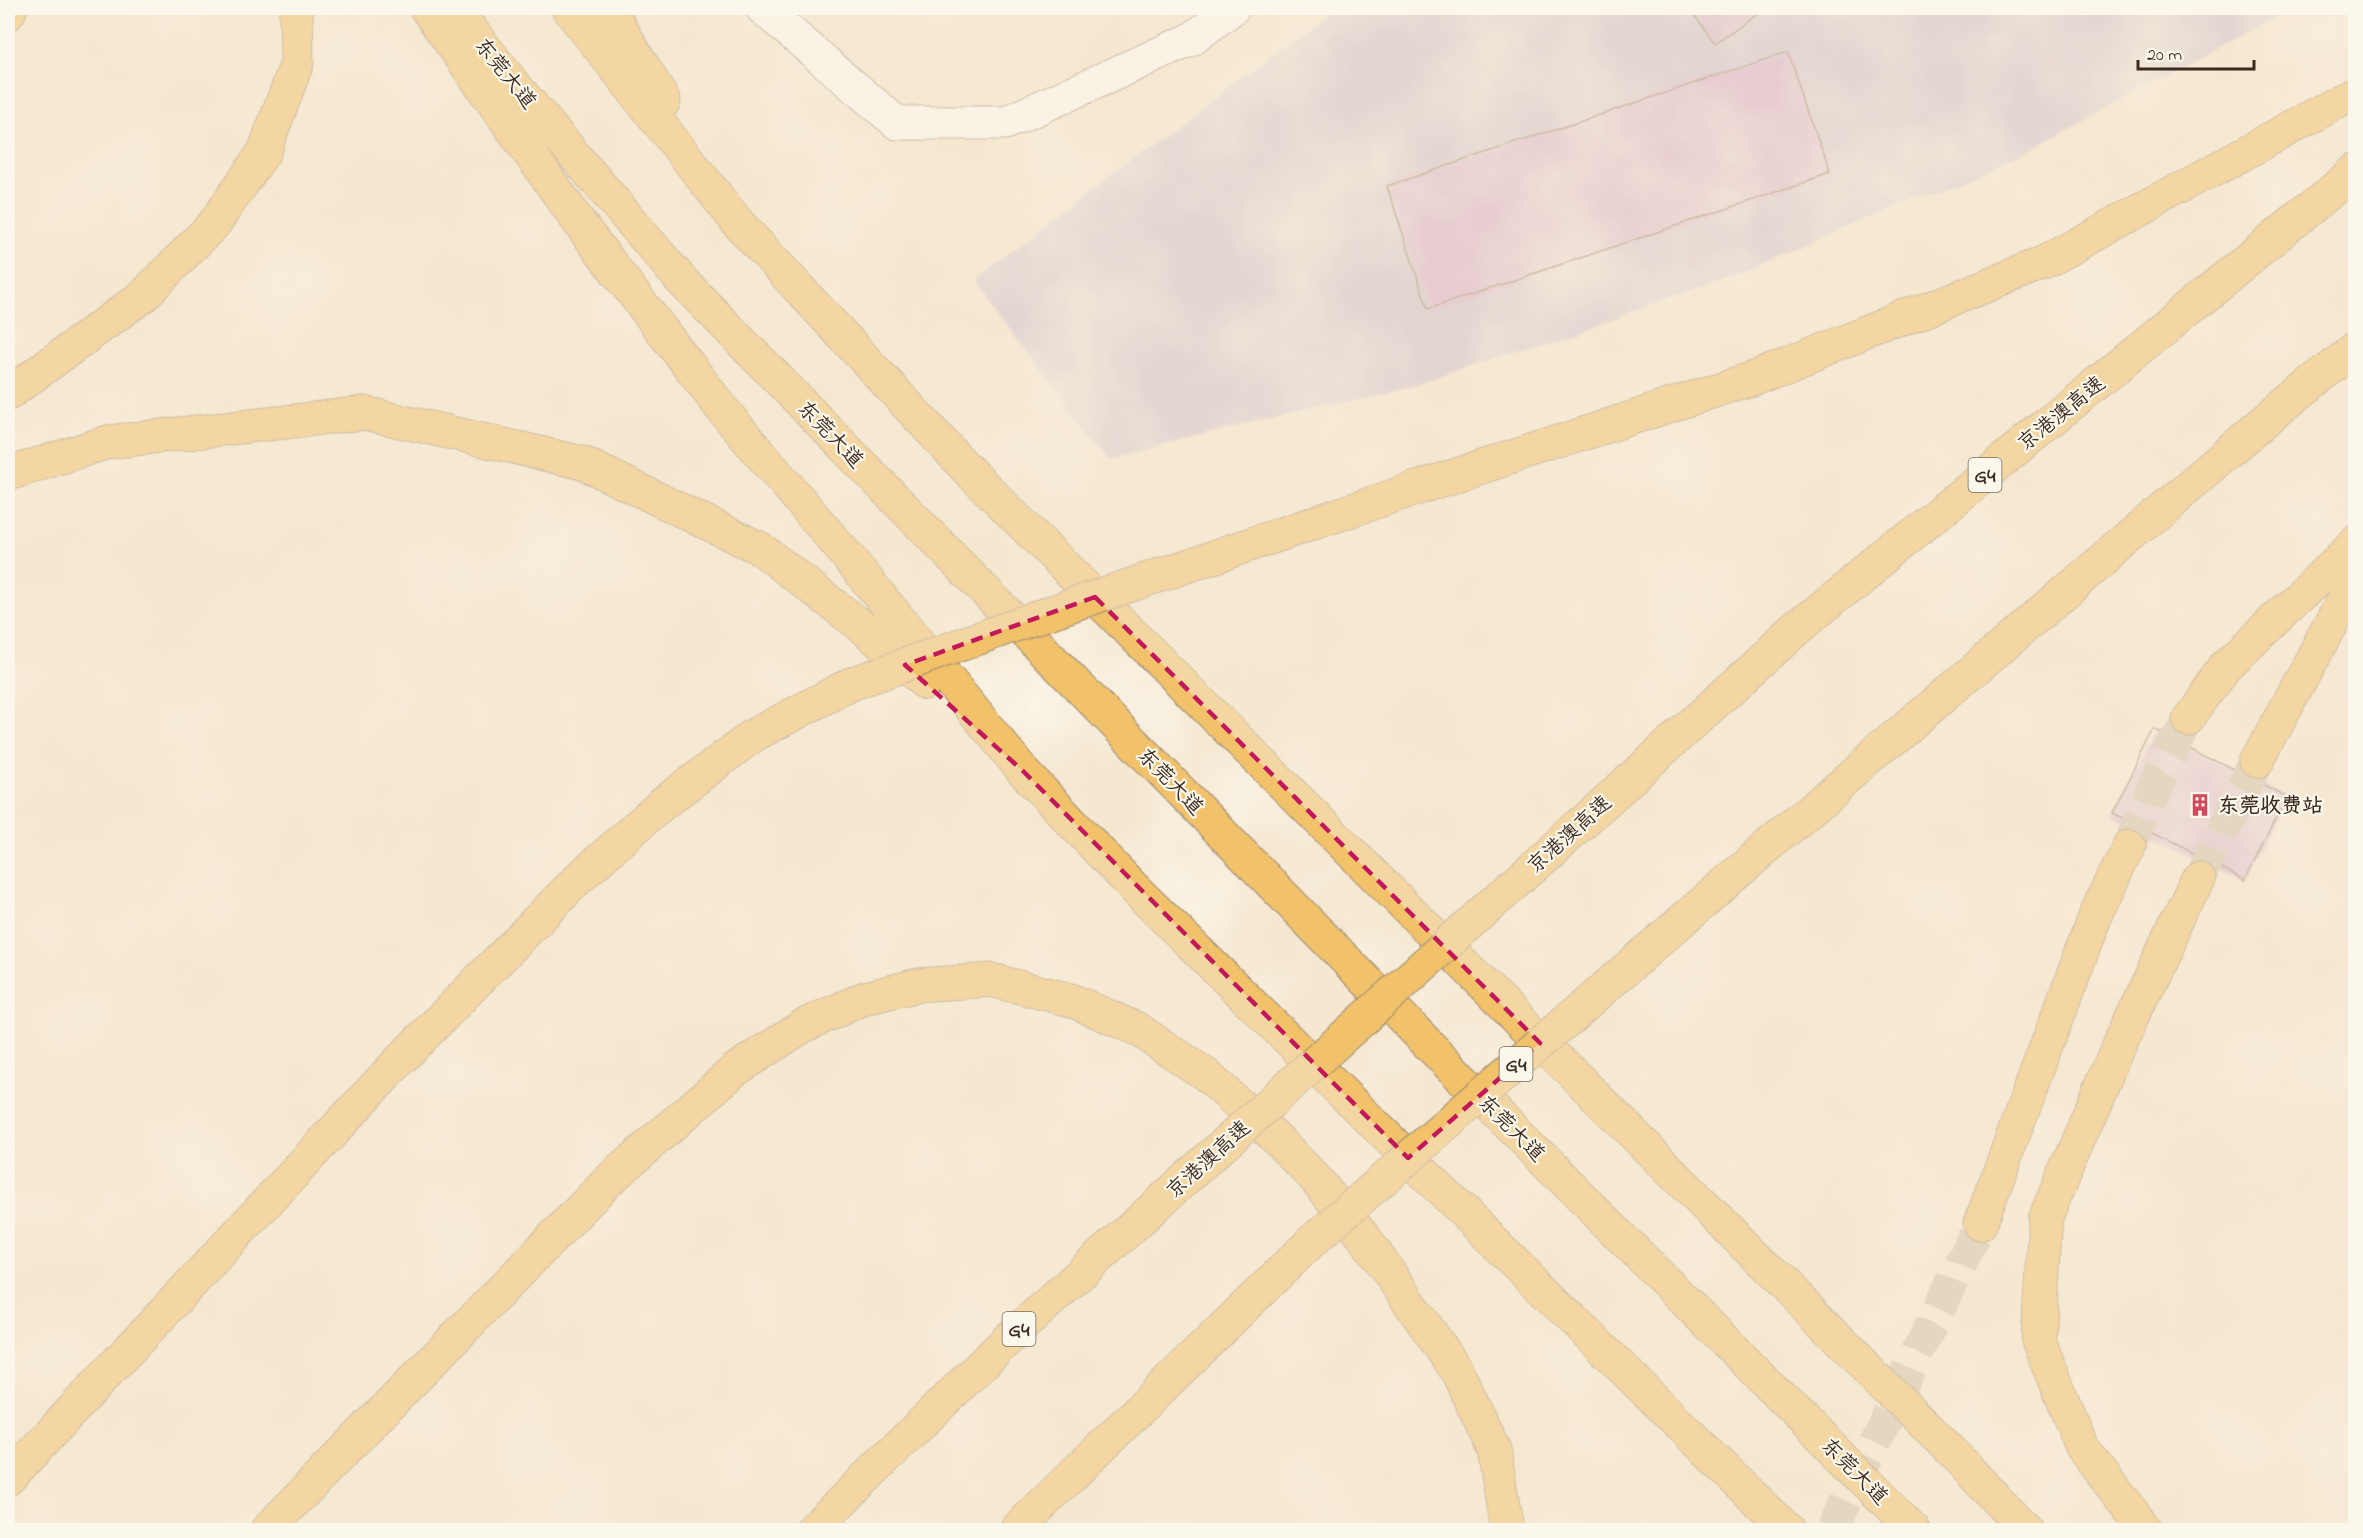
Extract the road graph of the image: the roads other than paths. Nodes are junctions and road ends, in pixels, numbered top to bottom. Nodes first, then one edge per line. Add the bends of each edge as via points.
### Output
1 (11, 8) edge
2 (296, 8) edge
3 (426, 8) edge
4 (454, 8) edge
5 (568, 8) edge
6 (608, 8) edge
7 (762, 8) edge
8 (1233, 8) edge
9 (8, 14) edge
10 (2355, 92) edge
11 (2355, 171) edge
12 (738, 223) junction
13 (2355, 348) edge
14 (8, 393) edge
15 (8, 474) edge
16 (2355, 543) edge
17 (2355, 577) edge
18 (2188, 718) tunnel mouth
19 (2257, 761) tunnel mouth
20 (1023, 771) junction
21 (2129, 846) tunnel mouth
22 (2198, 878) tunnel mouth
23 (1980, 1224) tunnel mouth
24 (8, 1479) edge
25 (267, 1530) edge
26 (812, 1530) edge
27 (1016, 1530) edge
28 (1507, 1530) edge
29 (1787, 1530) edge
30 (1914, 1530) edge
31 (2025, 1530) edge
32 (2146, 1530) edge

1 - 9 highway
2 - 14 highway via 297,63 264,152 214,224 143,296
3 - 20 highway via 583,228 716,400
4 - 30 highway, 东莞大道 via 515,86 682,281 1426,1041
5 - 12 highway
6 - 12 highway
7 - 8 street via 897,123 1005,123 1192,39
10 - 24 highway, bridge via 2043,263 1754,378 1405,492 851,684 754,735 662,804 578,879 400,1060
11 - 26 highway, 京港澳高速 / G4, bridge via 1798,628 1006,1341
12 - 31 highway via 963,465 1953,1453
13 - 27 highway, G4, bridge via 2266,420 1311,1242
15 - 20 highway via 108,442 365,413 583,463 761,549 865,629
16 - 18 highway via 2226,666
17 - 19 highway
20 - 29 highway via 1133,887
21 - 23 highway via 2095,917
22 - 32 highway via 2118,1047 2045,1218 2038,1340 2082,1448
25 - 28 highway via 608,1180 735,1070 803,1026 865,998 918,985 991,980 1071,1000 1139,1030 1204,1074 1313,1176 1367,1240 1457,1371 1494,1450

